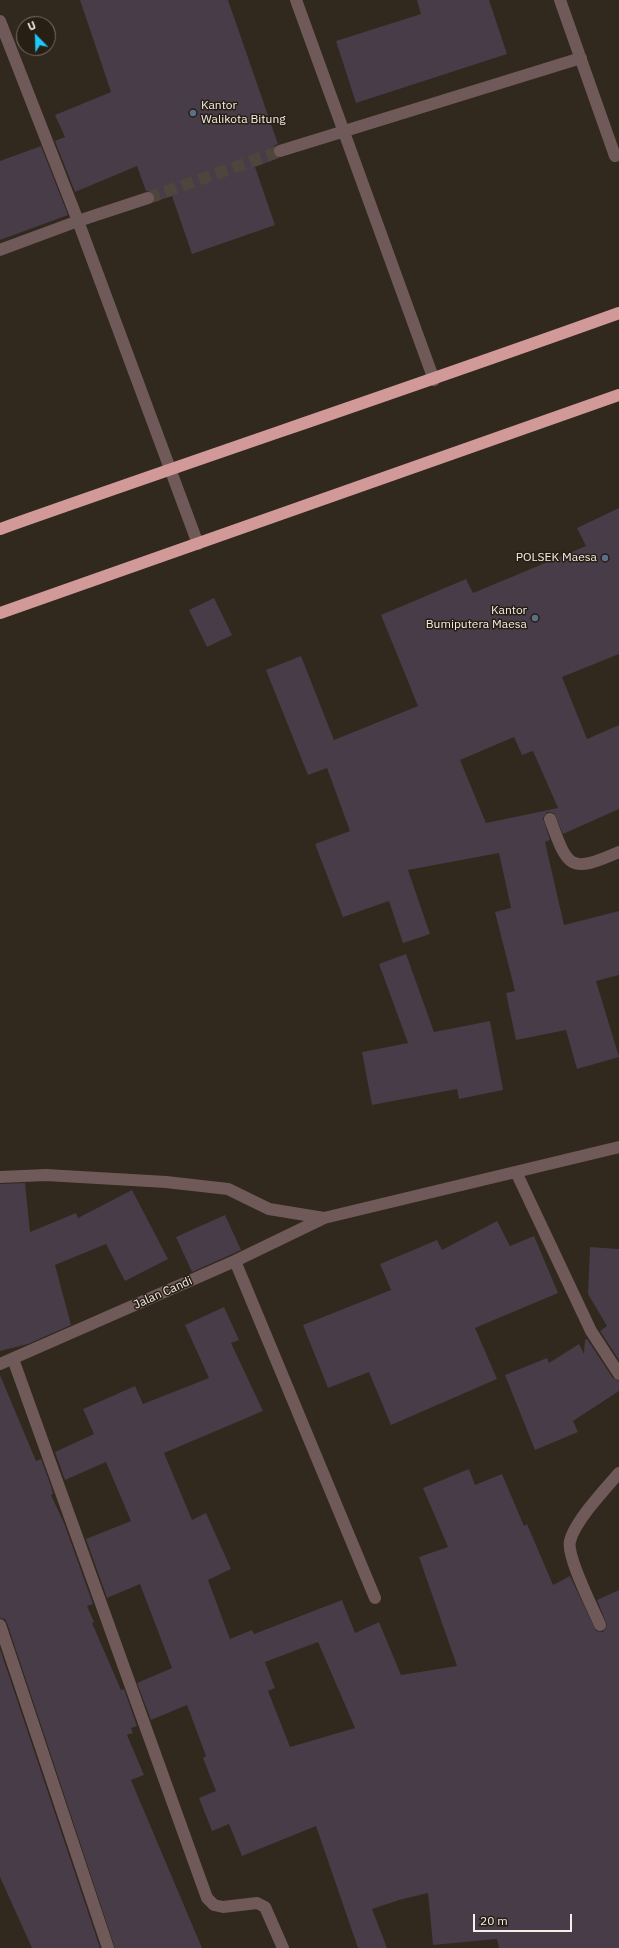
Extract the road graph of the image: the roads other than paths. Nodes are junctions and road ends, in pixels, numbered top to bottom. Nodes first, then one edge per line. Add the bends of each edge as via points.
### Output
1 (296, 0) edge
2 (560, 0) edge
3 (0, 21) edge
4 (581, 58) junction
5 (344, 131) junction
6 (280, 151) tunnel mouth
7 (615, 156) dead end
8 (148, 198) tunnel mouth
9 (78, 221) junction
10 (0, 250) edge
11 (619, 313) edge
12 (434, 380) junction
13 (619, 394) edge
14 (169, 469) junction
15 (0, 529) edge
16 (198, 544) junction
17 (0, 613) edge
18 (550, 820) dead end
19 (619, 852) edge
20 (619, 1147) edge
21 (516, 1172) junction
22 (0, 1177) edge
23 (324, 1218) junction
24 (235, 1261) junction
25 (13, 1359) junction
26 (0, 1364) edge
27 (619, 1374) edge
28 (619, 1473) edge
29 (375, 1598) dead end
30 (0, 1625) edge
31 (600, 1625) dead end
32 (108, 1948) edge
33 (283, 1948) edge

1 - 5 street
2 - 4 street
3 - 9 street
4 - 5 street
4 - 7 street
5 - 6 street
5 - 12 street
8 - 9 street
9 - 10 street
9 - 14 street
11 - 12 highway
12 - 14 highway
13 - 16 highway
14 - 15 highway
14 - 16 street
16 - 17 highway
18 - 19 street via 566,858 574,864 588,865
20 - 21 street
21 - 23 street
21 - 27 street via 591,1331
22 - 23 street via 23,1175 166,1182 228,1189 269,1209
23 - 24 street, Jalan Candi
24 - 25 street, Jalan Candi
24 - 29 street
25 - 26 street, Jalan Candi
25 - 33 street via 207,1898 214,1905 257,1903 265,1907
28 - 31 street via 582,1519 570,1542 573,1561
30 - 32 street

